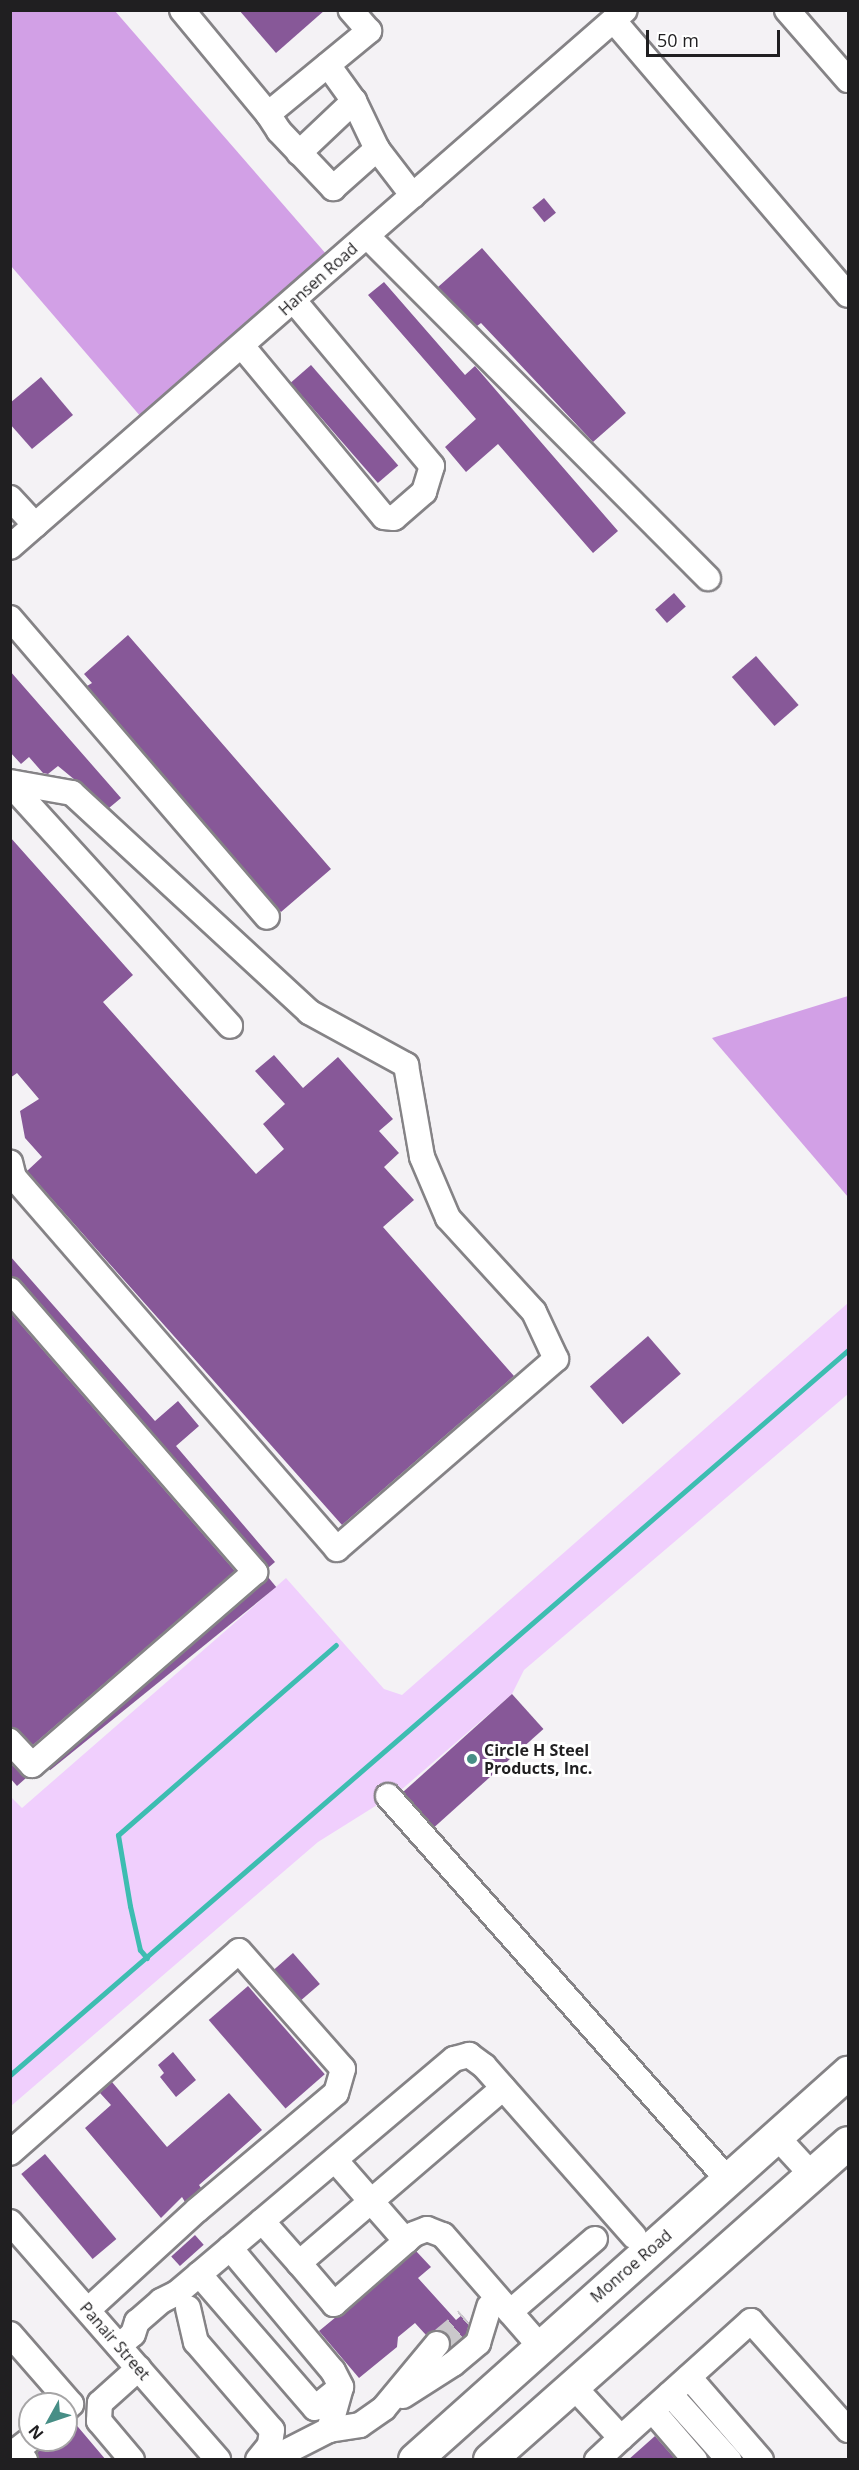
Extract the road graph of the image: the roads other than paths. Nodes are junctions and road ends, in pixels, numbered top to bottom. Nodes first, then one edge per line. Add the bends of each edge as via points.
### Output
1 (182, 10) edge
2 (351, 10) edge
3 (797, 14) edge
4 (620, 16) edge
5 (328, 65) junction
6 (849, 80) edge
7 (354, 101) junction
8 (268, 114) junction
9 (377, 149) junction
10 (299, 153) junction
11 (413, 196) junction
12 (367, 236) junction
13 (849, 295) edge
14 (294, 301) junction
15 (242, 346) junction
16 (10, 498) edge
17 (35, 525) junction
18 (10, 548) edge
19 (708, 578) dead end
20 (10, 618) edge
21 (10, 783) edge
22 (267, 917) dead end
23 (230, 1026) dead end
24 (10, 1162) edge
25 (10, 1290) edge
26 (10, 1741) edge
27 (388, 1796) dead end
28 (849, 2073) edge
29 (503, 2088) junction
30 (777, 2137) junction
31 (849, 2143) edge
32 (10, 2153) edge
33 (335, 2160) junction
34 (812, 2175) junction
35 (728, 2180) junction
36 (371, 2201) junction
37 (262, 2221) junction
38 (12, 2227) edge
39 (634, 2236) dead end
40 (595, 2239) dead end
41 (406, 2241) junction
42 (230, 2248) junction
43 (299, 2263) junction
44 (187, 2292) junction
45 (499, 2306) junction
46 (88, 2310) junction
47 (466, 2320) tunnel mouth
48 (10, 2334) edge
49 (126, 2340) junction
50 (437, 2344) tunnel mouth
51 (540, 2346) junction
52 (139, 2368) junction
53 (689, 2377) junction
54 (572, 2385) junction
55 (341, 2386) junction
56 (61, 2392) edge
57 (670, 2394) junction
58 (384, 2408) junction
59 (652, 2410) junction
60 (329, 2430) junction
61 (849, 2430) edge
62 (621, 2438) junction
63 (206, 2455) edge
64 (132, 2460) edge
65 (258, 2460) edge
66 (270, 2460) edge
67 (415, 2460) edge
68 (490, 2460) edge
69 (597, 2460) edge
70 (695, 2460) edge
71 (729, 2460) edge
72 (760, 2460) edge

1 - 8 street
2 - 5 street via 369,31
3 - 6 street
4 - 11 street, Hansen Road
4 - 13 street
5 - 7 street
5 - 8 street
7 - 9 street
7 - 10 street
8 - 10 street
9 - 10 street via 333,188
9 - 11 street
11 - 12 street, Hansen Road
12 - 14 street, Hansen Road
12 - 19 street
14 - 15 street, Hansen Road
14 - 15 street via 432,466 424,492 394,518 384,517
15 - 17 street, Hansen Road
16 - 17 street
17 - 18 street, Hansen Road
20 - 22 street
21 - 23 street
21 - 24 street via 72,794 309,1012 406,1065 422,1156 448,1218 534,1312 556,1359 338,1549 14,1178
25 - 26 street via 255,1572 32,1765
27 - 35 street
28 - 30 main road, Monroe Road
29 - 33 street via 469,2055 454,2059
29 - 36 street
29 - 39 street
30 - 34 street
30 - 35 main road, Monroe Road
31 - 34 main road
32 - 46 street via 239,1951 343,2069 336,2093 197,2210
33 - 36 street
33 - 37 street
34 - 54 main road
35 - 51 main road, Monroe Road
36 - 41 street
36 - 43 street
37 - 42 street
37 - 43 street
38 - 46 street, Panair Street
40 - 45 street
41 - 43 street via 334,2304
41 - 45 street via 427,2229 443,2235
42 - 44 street
42 - 55 street via 333,2371
44 - 49 street via 137,2322
44 - 55 street via 315,2408
44 - 65 street via 196,2342 272,2430 270,2445
45 - 47 street
45 - 51 street
45 - 58 street via 478,2343 453,2364
46 - 49 street, Panair Street
48 - 56 street
49 - 52 street, Panair Street
50 - 58 street
51 - 67 main road, Monroe Road
52 - 63 street, Panair Street
52 - 64 street via 100,2403 99,2421
53 - 57 street
53 - 61 street via 751,2321
53 - 72 street
54 - 62 street
54 - 68 main road
55 - 60 street
57 - 59 street
57 - 71 street
58 - 60 street via 360,2425
59 - 62 street
59 - 70 street
60 - 66 street
62 - 69 street

